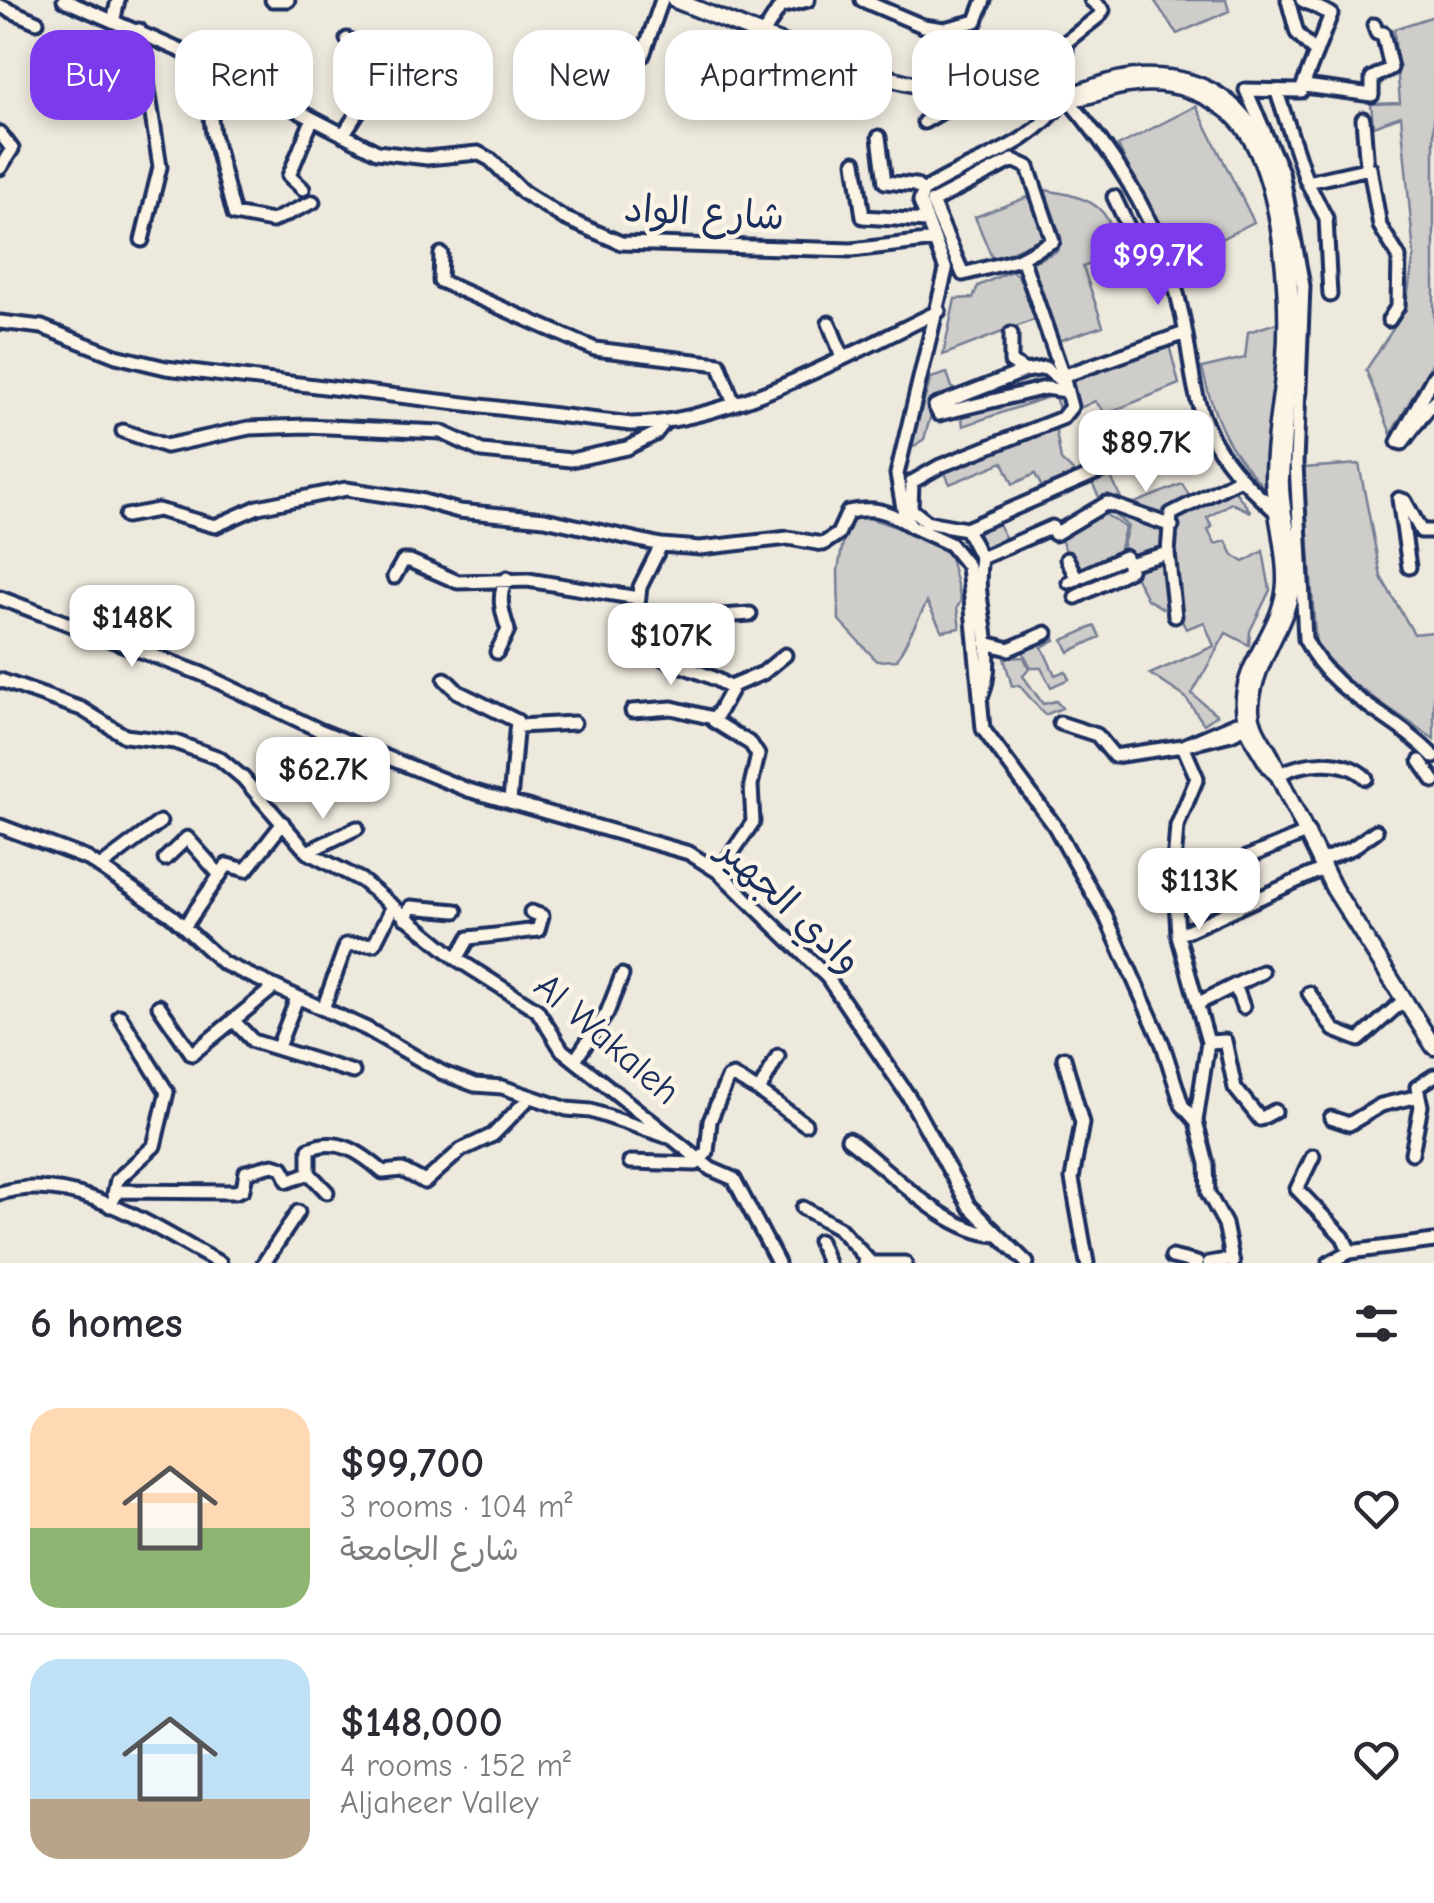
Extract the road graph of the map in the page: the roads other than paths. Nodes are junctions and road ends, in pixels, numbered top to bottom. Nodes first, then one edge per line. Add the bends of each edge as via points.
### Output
1 (64, 0) edge
2 (118, 0) edge
3 (272, 0) edge
4 (288, 0) edge
5 (662, 0) edge
6 (675, 0) edge
7 (808, 0) edge
8 (862, 0) edge
9 (984, 0) edge
10 (1091, 0) edge
11 (1288, 0) edge
12 (1302, 0) edge
13 (0, 6) edge
14 (114, 18) junction
15 (37, 22) dead end
16 (1374, 24) dead end
17 (139, 30) edge
18 (752, 30) edge
19 (765, 30) edge
20 (1075, 35) edge
21 (645, 49) edge
22 (1316, 53) junction
23 (1305, 86) junction
24 (1277, 92) junction
25 (1075, 93) edge
26 (1075, 108) edge
27 (1363, 119) dead end
28 (152, 120) edge
29 (210, 120) edge
30 (312, 120) joint
31 (354, 120) edge
32 (927, 120) edge
33 (1046, 120) edge
34 (924, 122) dead end
35 (0, 133) edge
36 (344, 135) junction
37 (880, 137) dead end
38 (855, 162) dead end
39 (0, 168) edge
40 (1367, 168) junction
41 (1306, 182) junction
42 (302, 189) dead end
43 (922, 190) junction
44 (1114, 197) dead end
45 (313, 202) dead end
46 (928, 220) junction
47 (1153, 229) junction
48 (142, 240) dead end
49 (935, 240) junction
50 (441, 254) dead end
51 (1022, 258) junction
52 (1330, 295) dead end
53 (938, 310) junction
54 (1389, 320) dead end
55 (0, 322) edge
56 (829, 323) dead end
57 (1011, 334) dead end
58 (1185, 334) junction
59 (842, 356) junction
60 (1024, 372) junction
61 (1434, 376) edge
62 (1065, 383) junction
63 (1434, 401) edge
64 (734, 404) junction
65 (663, 424) junction
66 (1204, 426) junction
67 (123, 431) dead end
68 (1240, 479) junction
69 (1278, 510) junction
70 (126, 516) dead end
71 (911, 526) junction
72 (1172, 526) junction
73 (966, 529) junction
74 (1434, 532) edge
75 (661, 545) junction
76 (1168, 553) junction
77 (981, 558) junction
78 (1066, 558) dead end
79 (1128, 564) junction
80 (1408, 568) dead end
81 (394, 577) dead end
82 (506, 578) junction
83 (1076, 597) dead end
84 (0, 598) edge
85 (638, 598) junction
86 (750, 614) dead end
87 (636, 616) junction
88 (1175, 616) dead end
89 (1046, 633) dead end
90 (986, 643) junction
91 (497, 652) dead end
92 (785, 655) dead end
93 (0, 680) edge
94 (446, 680) dead end
95 (730, 688) junction
96 (978, 704) junction
97 (632, 711) dead end
98 (714, 718) junction
99 (1060, 723) dead end
100 (574, 724) dead end
101 (1248, 725) junction
102 (519, 726) junction
103 (1183, 746) junction
104 (1434, 757) edge
105 (1420, 761) dead end
106 (1278, 775) junction
107 (1366, 778) dead end
108 (1434, 781) edge
109 (510, 802) junction
110 (160, 822) dead end
111 (283, 824) junction
112 (0, 826) edge
113 (357, 828) dead end
114 (1376, 831) dead end
115 (1308, 832) junction
116 (307, 852) junction
117 (165, 860) dead end
118 (1322, 865) junction
119 (100, 867) junction
120 (719, 872) junction
121 (220, 875) junction
122 (1176, 894) junction
123 (393, 906) junction
124 (456, 911) dead end
125 (531, 912) dead end
126 (405, 918) junction
127 (184, 927) junction
128 (1178, 935) junction
129 (457, 959) junction
130 (1262, 972) dead end
131 (622, 975) dead end
132 (1235, 985) junction
133 (273, 988) junction
134 (1309, 993) dead end
135 (296, 998) junction
136 (1402, 1001) junction
137 (1199, 1003) junction
138 (159, 1006) dead end
139 (1243, 1006) dead end
140 (323, 1009) junction
141 (120, 1016) dead end
142 (233, 1020) junction
143 (1208, 1042) junction
144 (278, 1047) junction
145 (1434, 1047) edge
146 (778, 1056) dead end
147 (1064, 1058) dead end
148 (575, 1060) junction
149 (352, 1072) dead end
150 (1434, 1076) edge
151 (759, 1091) junction
152 (1419, 1096) junction
153 (530, 1097) junction
154 (1275, 1111) dead end
155 (1332, 1118) dead end
156 (1196, 1121) junction
157 (805, 1124) dead end
158 (675, 1139) junction
159 (848, 1140) dead end
160 (1412, 1153) dead end
161 (1313, 1156) dead end
162 (701, 1161) junction
163 (630, 1162) dead end
164 (308, 1173) junction
165 (326, 1192) dead end
166 (0, 1193) edge
167 (112, 1200) junction
168 (803, 1208) dead end
169 (298, 1212) dead end
170 (996, 1236) junction
171 (819, 1241) dead end
172 (1434, 1242) edge
173 (1350, 1252) junction
174 (1172, 1258) dead end
175 (1232, 1261) edge
176 (867, 1262) edge
177 (220, 1263) edge
178 (264, 1263) edge
179 (778, 1263) edge
180 (828, 1263) edge
181 (905, 1263) edge
182 (1028, 1263) edge
183 (1086, 1263) edge
184 (1197, 1263) edge
185 (1208, 1263) edge
186 (1330, 1263) edge

1 - 14 street, شارع الواد
2 - 14 street
3 - 4 street
5 - 21 street
6 - 18 main road
7 - 19 street via 780,7
8 - 9 street via 944,29 976,21
10 - 20 street via 1102,10
11 - 22 street via 1297,33
12 - 22 street via 1331,14
13 - 15 street
14 - 17 street, شارع الواد
16 - 23 street via 1384,33 1391,68 1372,78 1372,95
22 - 23 street
23 - 24 street
24 - 41 street
24 - 104 street via 1246,90 1282,172 1303,286 1296,463 1305,638 1333,681
25 - 69 main road via 1117,80 1166,77 1215,92 1250,122 1274,184 1290,282 1293,332
26 - 47 street via 1119,164
27 - 40 street
28 - 48 street via 160,167
29 - 45 street via 234,214 272,221
30 - 36 street, شارع الواد
30 - 42 street via 289,176
31 - 36 street
32 - 34 street
33 - 43 street via 984,163
35 - 39 street via 12,149
36 - 49 street, شارع الواد via 377,152 426,158 478,154 564,218 621,242 852,250
37 - 43 street via 885,182
38 - 46 street via 863,216
40 - 41 street
40 - 54 street via 1380,226 1400,257 1398,306
41 - 52 street via 1326,218
43 - 46 street
44 - 47 street via 1133,237
46 - 49 street
47 - 58 street
49 - 53 street via 946,270
50 - 64 street via 440,281 595,349 719,364
51 - 51 street via 1054,236 1024,162 1013,160 936,197 934,208 963,274
51 - 62 street
53 - 59 street
53 - 71 street via 897,474
55 - 65 street via 42,327 166,368
56 - 59 street
57 - 60 street via 1010,362
58 - 62 street
58 - 66 street
59 - 64 street
60 - 62 street via 1044,368
60 - 62 street via 935,406 939,414
61 - 63 street via 1398,442
62 - 73 street via 1070,407 1052,426 912,482 912,509 948,530
64 - 65 street
65 - 67 street via 627,448 571,460 482,451 440,432 268,428 166,446
66 - 68 street
66 - 73 street
68 - 69 street
68 - 72 street via 1172,514
69 - 101 main road via 1285,583 1249,670
70 - 75 street via 158,510 215,526 258,507 346,489 545,519
71 - 75 street via 888,511 866,509 848,512 838,534 823,544 788,538 700,548
71 - 96 street via 950,544 968,566
72 - 76 street
72 - 77 street via 1106,504 1055,534 1052,527
73 - 77 street
74 - 80 street via 1422,531 1400,499
75 - 85 street
76 - 79 street
76 - 88 street
77 - 90 street via 977,578
78 - 79 street via 1073,581 1124,558
79 - 83 street via 1130,570
81 - 82 street via 403,561 458,582
82 - 85 street
82 - 91 street via 501,609 508,630
84 - 109 street, وادي الجهير via 198,672 391,760
85 - 87 street
86 - 87 street via 652,621
87 - 95 street via 634,639 642,648
89 - 90 street via 1009,649
90 - 96 street via 990,675
92 - 95 street
93 - 111 street, Al Wakaleh via 82,709 125,736 175,742 219,758
94 - 102 street
95 - 98 street
96 - 156 street via 983,730 1054,825 1106,917 1182,1105
97 - 98 street via 672,708
98 - 120 street via 758,755 753,822
99 - 103 street via 1098,734 1114,756
100 - 102 street
101 - 103 street
101 - 106 main road
102 - 109 street
103 - 122 street via 1197,778 1177,826
105 - 108 street
106 - 107 street via 1304,764 1337,765
106 - 115 main road
109 - 120 street, وادي الجهير via 668,844
110 - 119 street
111 - 116 street, Al Wakaleh
111 - 121 street via 246,870 227,866
112 - 119 street
113 - 116 street
114 - 118 street
115 - 118 main road
115 - 122 street
116 - 123 street, Al Wakaleh via 361,880
117 - 121 street via 187,838
118 - 128 street
118 - 136 main road
119 - 127 street
120 - 170 street, وادي الجهير via 850,1005 969,1206
121 - 127 street
122 - 128 street
123 - 126 street, Al Wakaleh
123 - 140 street via 374,944 342,950
124 - 126 street via 411,907
125 - 129 street via 542,916 538,930 469,938
126 - 129 street, Al Wakaleh
127 - 133 street via 223,963
128 - 137 street
129 - 148 street, Al Wakaleh via 537,1010
130 - 132 street
131 - 148 street
132 - 137 street
132 - 139 street
133 - 135 street
133 - 142 street
134 - 136 street via 1334,1030 1359,1040
135 - 140 street
135 - 144 street
136 - 145 main road
137 - 143 street
138 - 142 street via 192,1054
140 - 153 street via 443,1073
141 - 167 street via 167,1092 154,1146 117,1180
142 - 144 street via 253,1041
143 - 154 street via 1225,1041 1235,1088 1260,1119
143 - 156 street
144 - 149 street
146 - 151 street
147 - 183 street via 1082,1123 1072,1179
148 - 158 street, Al Wakaleh
150 - 152 street via 1417,1087
151 - 157 street
151 - 162 street via 728,1078
152 - 155 street via 1381,1105 1349,1124
152 - 160 street
153 - 158 street
153 - 164 street via 493,1135 461,1150 425,1182 402,1170 382,1172 351,1147 313,1146
156 - 175 street via 1208,1193 1225,1224
158 - 162 street, Al Wakaleh
159 - 170 street via 942,1216
161 - 173 street via 1297,1188
162 - 163 street
162 - 179 street, Al Wakaleh via 734,1179
164 - 165 street
164 - 167 street via 288,1181 283,1168 273,1165 246,1172 243,1189 234,1192 152,1188
166 - 167 street via 36,1186
167 - 177 street
168 - 176 street via 840,1228
169 - 178 street
170 - 182 street, وادي الجهير
171 - 180 street
172 - 173 street
173 - 186 street
174 - 184 street
175 - 185 street
176 - 181 street

